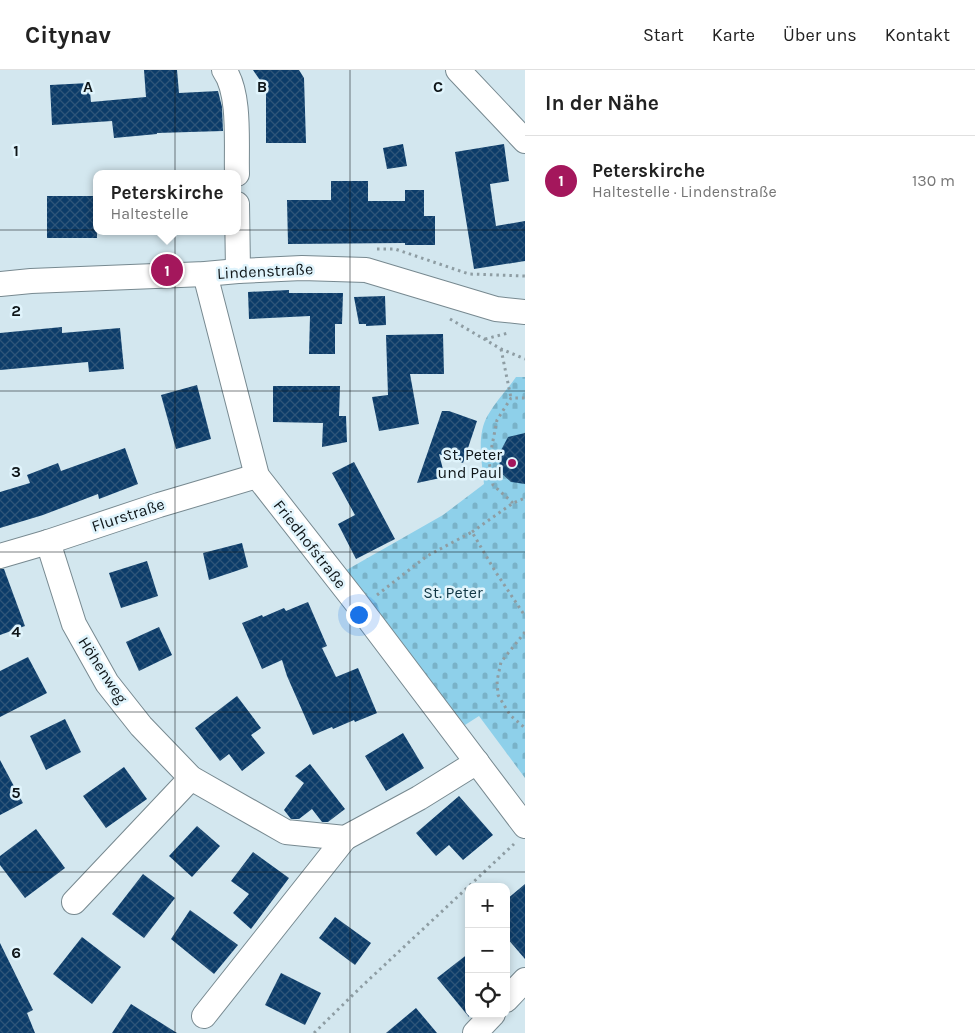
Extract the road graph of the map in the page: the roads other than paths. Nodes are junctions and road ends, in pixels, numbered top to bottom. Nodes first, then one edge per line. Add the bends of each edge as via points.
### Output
1 (224, 70) edge
2 (458, 70) edge
3 (525, 142) edge
4 (237, 170) edge
5 (237, 235) edge
6 (238, 271) junction
7 (205, 274) junction
8 (0, 284) edge
9 (525, 312) edge
10 (257, 476) junction
11 (48, 542) junction
12 (0, 556) edge
13 (477, 762) junction
14 (191, 778) junction
15 (521, 833) edge
16 (345, 838) junction
17 (74, 902) dead end
18 (525, 980) edge
19 (510, 996) edge
20 (204, 1016) dead end
21 (489, 1018) edge
22 (475, 1033) edge

1 - 4 street via 236,105
2 - 3 street
5 - 6 street
6 - 7 street, Lindenstraße
6 - 9 street, Lindenstraße via 366,270 496,309
7 - 8 street, Lindenstraße
7 - 10 street, Friedhofstraße
10 - 11 street, Flurstraße
10 - 13 street, Friedhofstraße
11 - 12 street, Flurstraße
11 - 14 street, Höhenweg via 74,624 108,683 141,726
13 - 15 street, Friedhofstraße
13 - 16 street
14 - 16 street, Höhenweg via 286,832
14 - 17 street
16 - 20 street
18 - 19 street
21 - 22 street

